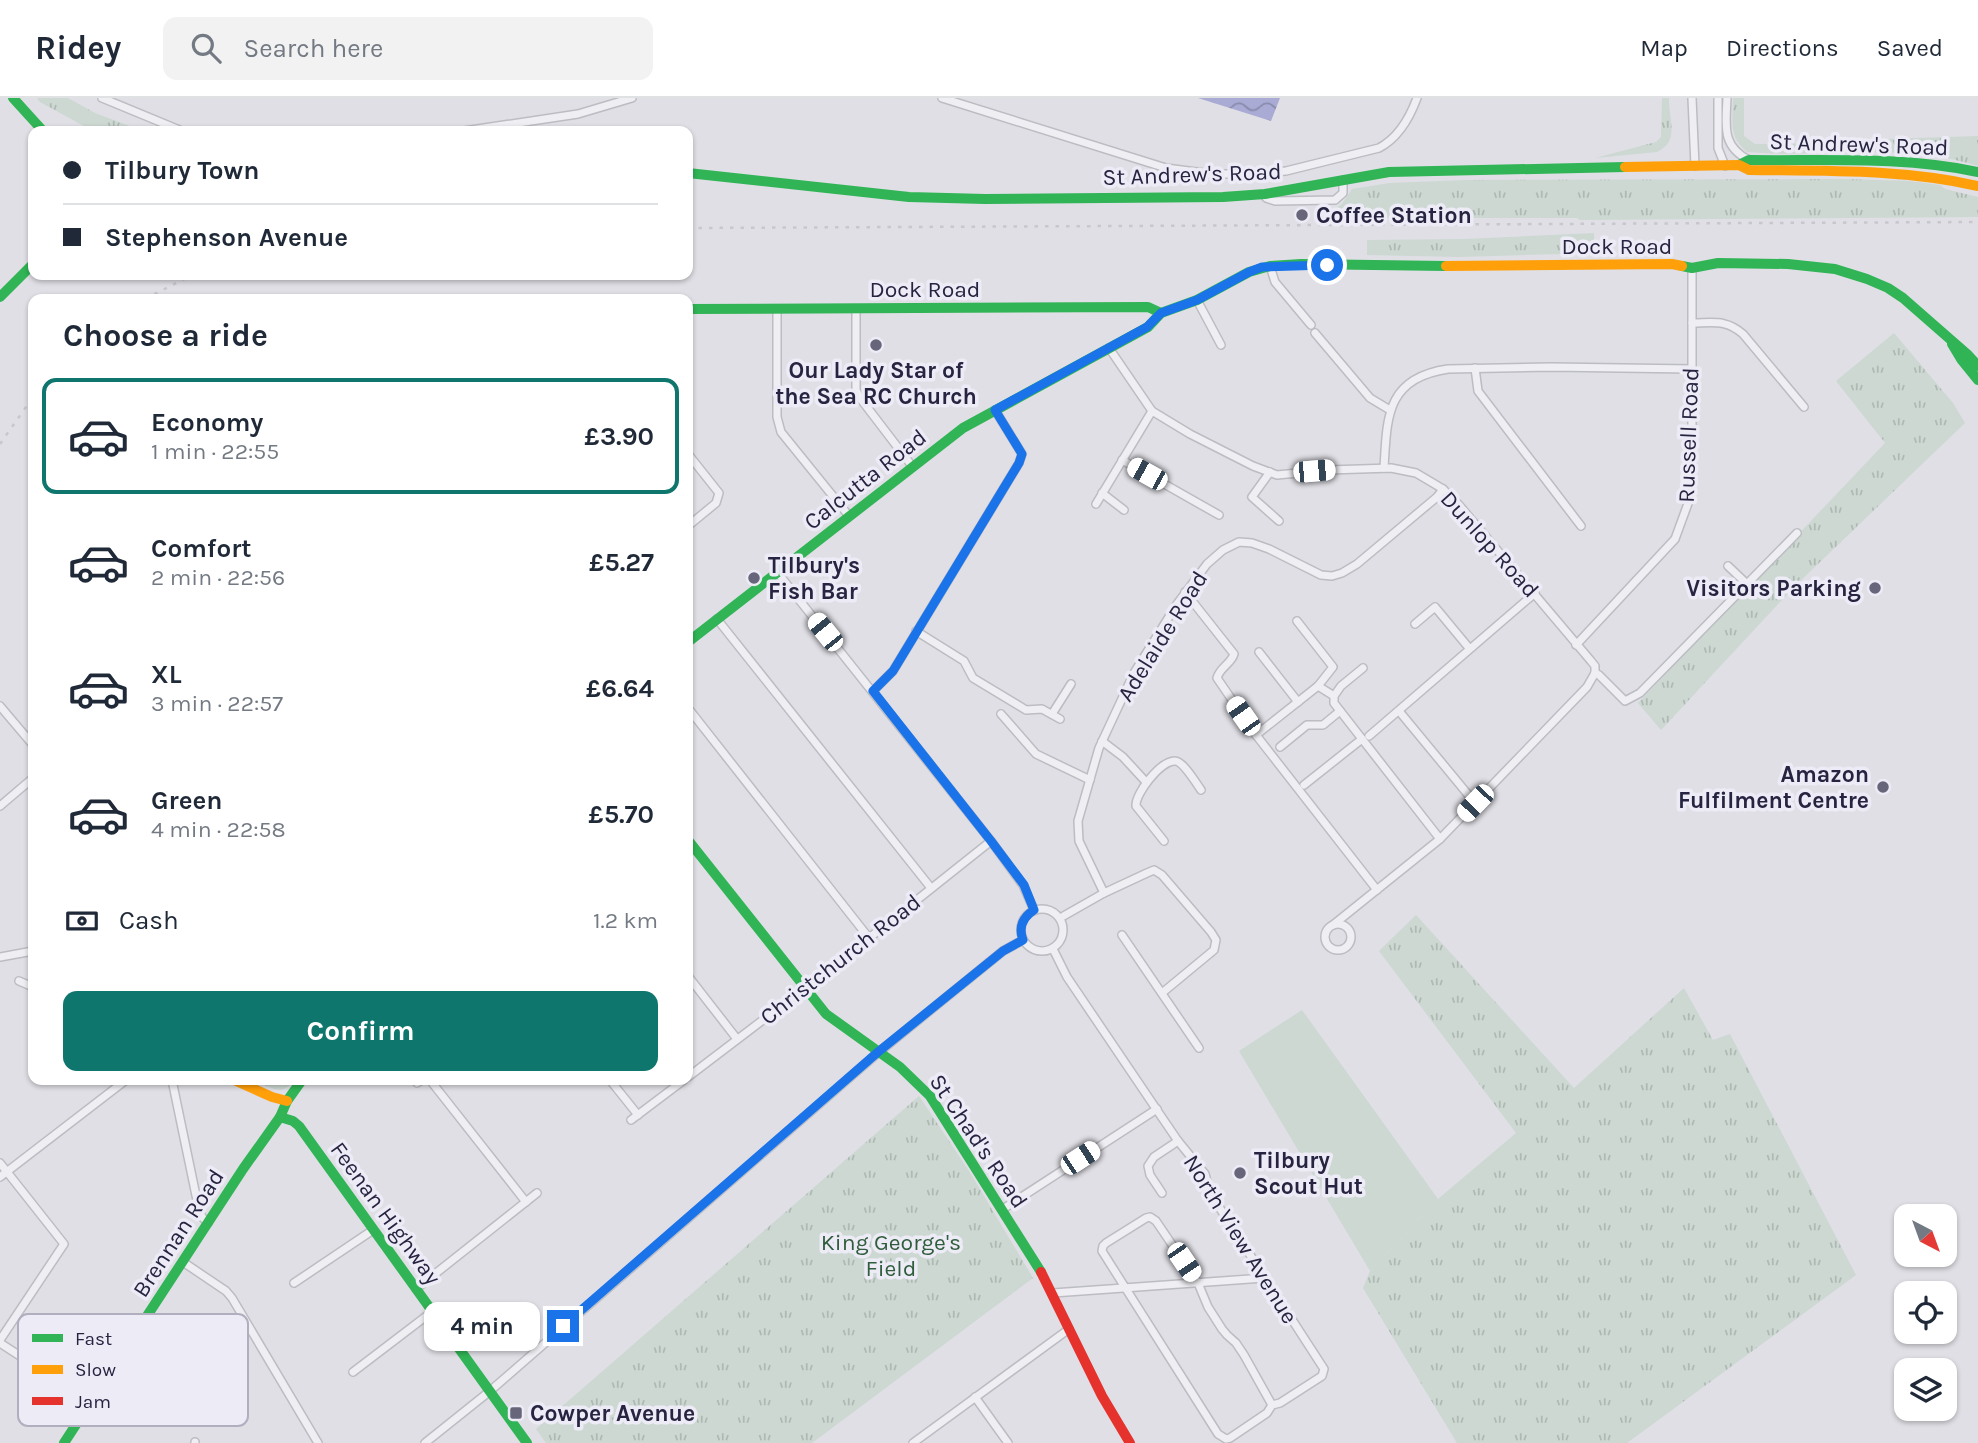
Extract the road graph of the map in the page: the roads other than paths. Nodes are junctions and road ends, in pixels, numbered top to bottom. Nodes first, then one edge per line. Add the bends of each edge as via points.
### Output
1 (13, 98) edge
2 (102, 98) edge
3 (632, 98) edge
4 (942, 98) edge
5 (1417, 98) edge
6 (1692, 98) edge
7 (1718, 98) edge
8 (1727, 98) edge
9 (38, 126) edge
10 (170, 126) edge
11 (498, 126) edge
12 (1749, 160) junction
13 (1739, 165) junction
14 (1695, 166) junction
15 (1725, 166) junction
16 (1978, 172) edge
17 (693, 174) edge
18 (1343, 180) junction
19 (1978, 187) edge
20 (1265, 194) junction
21 (1266, 267) junction
22 (1692, 268) junction
23 (28, 269) edge
24 (0, 297) edge
25 (1197, 300) junction
26 (693, 309) edge
27 (856, 309) junction
28 (777, 310) junction
29 (1161, 313) junction
30 (1692, 323) junction
31 (1311, 325) dead end
32 (1315, 333) dead end
33 (1948, 338) junction
34 (1221, 345) dead end
35 (1109, 348) junction
36 (1978, 366) edge
37 (1475, 368) junction
38 (1692, 369) junction
39 (1978, 380) edge
40 (1804, 407) dead end
41 (995, 410) junction
42 (1390, 410) junction
43 (1152, 411) junction
44 (693, 460) edge
45 (1122, 460) junction
46 (912, 467) junction
47 (1384, 468) junction
48 (1269, 472) junction
49 (1443, 489) junction
50 (1102, 493) junction
51 (1096, 504) dead end
52 (1124, 510) dead end
53 (1219, 514) dead end
54 (849, 516) junction
55 (1279, 521) dead end
56 (693, 522) edge
57 (1581, 526) dead end
58 (1797, 533) dead end
59 (1728, 566) dead end
60 (777, 572) junction
61 (1747, 584) junction
62 (1185, 592) junction
63 (1535, 593) junction
64 (717, 618) junction
65 (1297, 621) dead end
66 (1415, 624) dead end
67 (916, 631) junction
68 (693, 638) edge
69 (1576, 645) junction
70 (1469, 648) junction
71 (1259, 652) dead end
72 (1363, 668) dead end
73 (1595, 673) junction
74 (1071, 684) dead end
75 (1318, 685) junction
76 (873, 691) junction
77 (1334, 696) junction
78 (1298, 702) junction
79 (0, 706) edge
80 (1340, 711) junction
81 (1399, 711) junction
82 (693, 714) edge
83 (1001, 714) dead end
84 (1052, 714) junction
85 (1060, 719) dead end
86 (1256, 735) junction
87 (1366, 738) junction
88 (28, 739) edge
89 (1102, 741) junction
90 (1280, 747) dead end
91 (1090, 780) junction
92 (28, 782) edge
93 (1146, 782) junction
94 (1304, 785) dead end
95 (1201, 790) dead end
96 (1475, 803) junction
97 (0, 806) edge
98 (1440, 839) junction
99 (991, 841) junction
100 (1164, 841) dead end
101 (693, 846) edge
102 (931, 888) junction
103 (1377, 890) junction
104 (1104, 893) junction
105 (1034, 910) junction
106 (1060, 918) junction
107 (1333, 925) dead end
108 (1122, 935) dead end
109 (869, 938) junction
110 (1023, 940) junction
111 (1053, 949) junction
112 (28, 952) edge
113 (0, 957) edge
114 (19, 981) dead end
115 (693, 982) edge
116 (28, 985) edge
117 (804, 988) junction
118 (1162, 993) junction
119 (737, 1039) junction
120 (1199, 1048) dead end
121 (878, 1052) junction
122 (693, 1073) edge
123 (120, 1085) edge
124 (173, 1085) edge
125 (245, 1085) edge
126 (298, 1085) edge
127 (434, 1085) edge
128 (614, 1085) edge
129 (677, 1085) edge
130 (287, 1101) junction
131 (1157, 1109) junction
132 (638, 1115) junction
133 (280, 1117) junction
134 (631, 1120) dead end
135 (1178, 1141) junction
136 (0, 1163) edge
137 (4, 1175) edge
138 (537, 1193) dead end
139 (1162, 1194) dead end
140 (526, 1202) junction
141 (1003, 1209) junction
142 (208, 1223) junction
143 (373, 1230) junction
144 (183, 1262) junction
145 (1265, 1278) junction
146 (294, 1283) dead end
147 (1198, 1283) junction
148 (1124, 1287) junction
149 (416, 1289) junction
150 (1053, 1293) junction
151 (433, 1311) junction
152 (18, 1314) edge
153 (18, 1314) edge
154 (149, 1314) edge
155 (241, 1314) edge
156 (248, 1325) edge
157 (1069, 1329) junction
158 (0, 1342) edge
159 (18, 1354) edge
160 (353, 1372) dead end
161 (490, 1391) junction
162 (975, 1397) junction
163 (1272, 1405) junction
164 (75, 1426) edge
165 (64, 1443) edge
166 (318, 1443) edge
167 (425, 1443) edge
168 (527, 1443) edge
169 (913, 1443) edge
170 (1008, 1443) edge
171 (1130, 1443) edge

1 - 9 main road
2 - 10 street
3 - 11 street via 578,114
4 - 5 street via 1166,168 1248,174 1286,171 1379,148 1400,130
6 - 14 street
7 - 15 street via 1718,148
8 - 12 street via 1728,141
12 - 13 main road, St Andrew's Road
12 - 16 main road, St Andrew's Road via 1911,162
13 - 15 main road, St Andrew's Road
13 - 19 main road, St Andrew's Road via 1749,170 1944,178
14 - 15 main road, St Andrew's Road
14 - 18 main road, St Andrew's Road via 1389,172
17 - 20 main road, St Andrew's Road via 922,197
18 - 20 main road, St Andrew's Road
18 - 20 street via 1343,192 1335,200 1275,201
21 - 22 main road, Dock Road via 1672,264
21 - 25 main road, Calcutta Road
21 - 31 street
22 - 30 street, Russell Road
22 - 33 main road, Dock Road via 1744,263 1835,269 1888,288
23 - 24 main road
25 - 29 main road, Calcutta Road
25 - 34 street
26 - 28 main road, Dock Road
27 - 28 main road, Dock Road
27 - 29 main road, Dock Road via 1148,307
27 - 46 street via 856,390
28 - 54 street via 777,417 781,432
29 - 35 main road, Calcutta Road via 1147,327
30 - 38 street, Russell Road
30 - 40 street via 1733,325
32 - 42 street via 1370,398
33 - 36 main road, Dock Road
33 - 39 main road, Dock Road
35 - 41 main road, Calcutta Road
35 - 43 street, Dunlop Road
37 - 38 street
37 - 42 street via 1423,375 1399,393
37 - 57 street via 1478,391
38 - 69 street, Russell Road via 1692,474 1682,523 1657,560
41 - 46 main road, Calcutta Road
41 - 67 street via 1022,454 1019,463
42 - 47 street
43 - 45 street
43 - 48 street, Dunlop Road via 1200,440
44 - 56 street via 719,493 716,503
45 - 50 street
45 - 53 street
46 - 54 main road, Calcutta Road
47 - 48 street, Dunlop Road
47 - 49 street, Dunlop Road via 1416,472
48 - 55 street via 1252,497
49 - 62 street, Adelaide Road via 1342,573 1321,575 1269,549 1239,542 1207,564
49 - 63 street, Dunlop Road
50 - 51 street
50 - 52 street
54 - 60 main road, Calcutta Road
58 - 61 street
59 - 61 street
60 - 64 main road, Calcutta Road
60 - 76 street
61 - 73 street, Dunlop Road via 1640,692 1625,701
62 - 86 street via 1234,654 1217,678
62 - 89 street, Adelaide Road via 1134,673
63 - 69 street, Dunlop Road
63 - 70 street
64 - 68 main road, Calcutta Road
64 - 102 street
65 - 75 street via 1333,667
66 - 70 street via 1435,607
67 - 76 street via 893,671
67 - 84 street via 964,661 973,678 1026,710
69 - 73 street, Dunlop Road via 1595,666
70 - 81 street
71 - 78 street
72 - 77 street
73 - 96 street via 1587,687
74 - 84 street
75 - 77 street
75 - 78 street
76 - 99 street
77 - 80 street
78 - 86 street
79 - 88 street
80 - 87 street
80 - 90 street via 1323,725 1307,725
81 - 87 street
81 - 96 street
82 - 109 street
83 - 91 street via 1036,754
84 - 85 street
86 - 103 street
87 - 94 street
87 - 98 street
89 - 91 street, Adelaide Road
89 - 93 street
91 - 104 street, Adelaide Road via 1078,821 1079,841
92 - 97 street
93 - 95 street via 1177,761
93 - 100 street via 1136,806
96 - 98 street
98 - 103 street
99 - 102 street, Christchurch Road
99 - 105 street via 1024,885
101 - 117 main road, St Chad's Road
102 - 109 street, Christchurch Road
103 - 107 street
104 - 106 street
104 - 118 street via 1154,870 1212,932 1214,950
105 - 106 street via 1048,909
105 - 110 street via 1023,920
106 - 111 street via 1063,937
108 - 118 street
109 - 117 street, Christchurch Road
110 - 111 street via 1037,951
110 - 121 street via 1003,951
111 - 131 street, North View Avenue via 1067,977
112 - 113 street
114 - 116 street
115 - 119 street
117 - 119 street, Christchurch Road
117 - 121 main road, St Chad's Road via 826,1014
118 - 120 street
119 - 122 street, Christchurch Road
121 - 141 main road, St Chad's Road via 930,1096
121 - 161 street
123 - 137 street
124 - 142 street via 199,1210
125 - 130 main road
126 - 130 main road, Brennan Road
127 - 140 street
128 - 132 street
129 - 132 street, Christchurch Road
130 - 133 main road, Brennan Road
131 - 135 street, North View Avenue
131 - 141 street
132 - 134 street, Christchurch Road
133 - 142 main road, Brennan Road
133 - 143 main road, Feenan Highway via 296,1124
135 - 139 street via 1148,1166
135 - 145 street, North View Avenue via 1205,1174 1210,1193
136 - 137 street
137 - 152 street via 64,1244
138 - 140 street
140 - 149 street
141 - 150 main road, St Chad's Road
142 - 144 main road, Brennan Road
143 - 146 street
143 - 149 main road, Feenan Highway
144 - 154 main road, Brennan Road
144 - 155 street via 226,1291
145 - 147 street
145 - 163 street, North View Avenue via 1324,1369 1322,1376
147 - 148 street
147 - 148 street via 1150,1217 1102,1248
147 - 163 street via 1208,1307 1239,1346
148 - 150 street
148 - 163 street via 1222,1437 1230,1438 1268,1413
149 - 151 main road, Feenan Highway
150 - 157 main road, St Chad's Road
151 - 160 street
151 - 161 main road, Feenan Highway
153 - 158 street
156 - 166 street
157 - 162 street
157 - 171 main road, St Chad's Road
158 - 159 street
161 - 167 street
161 - 168 main road, Feenan Highway
162 - 169 street
162 - 170 street
164 - 165 main road, Brennan Road

